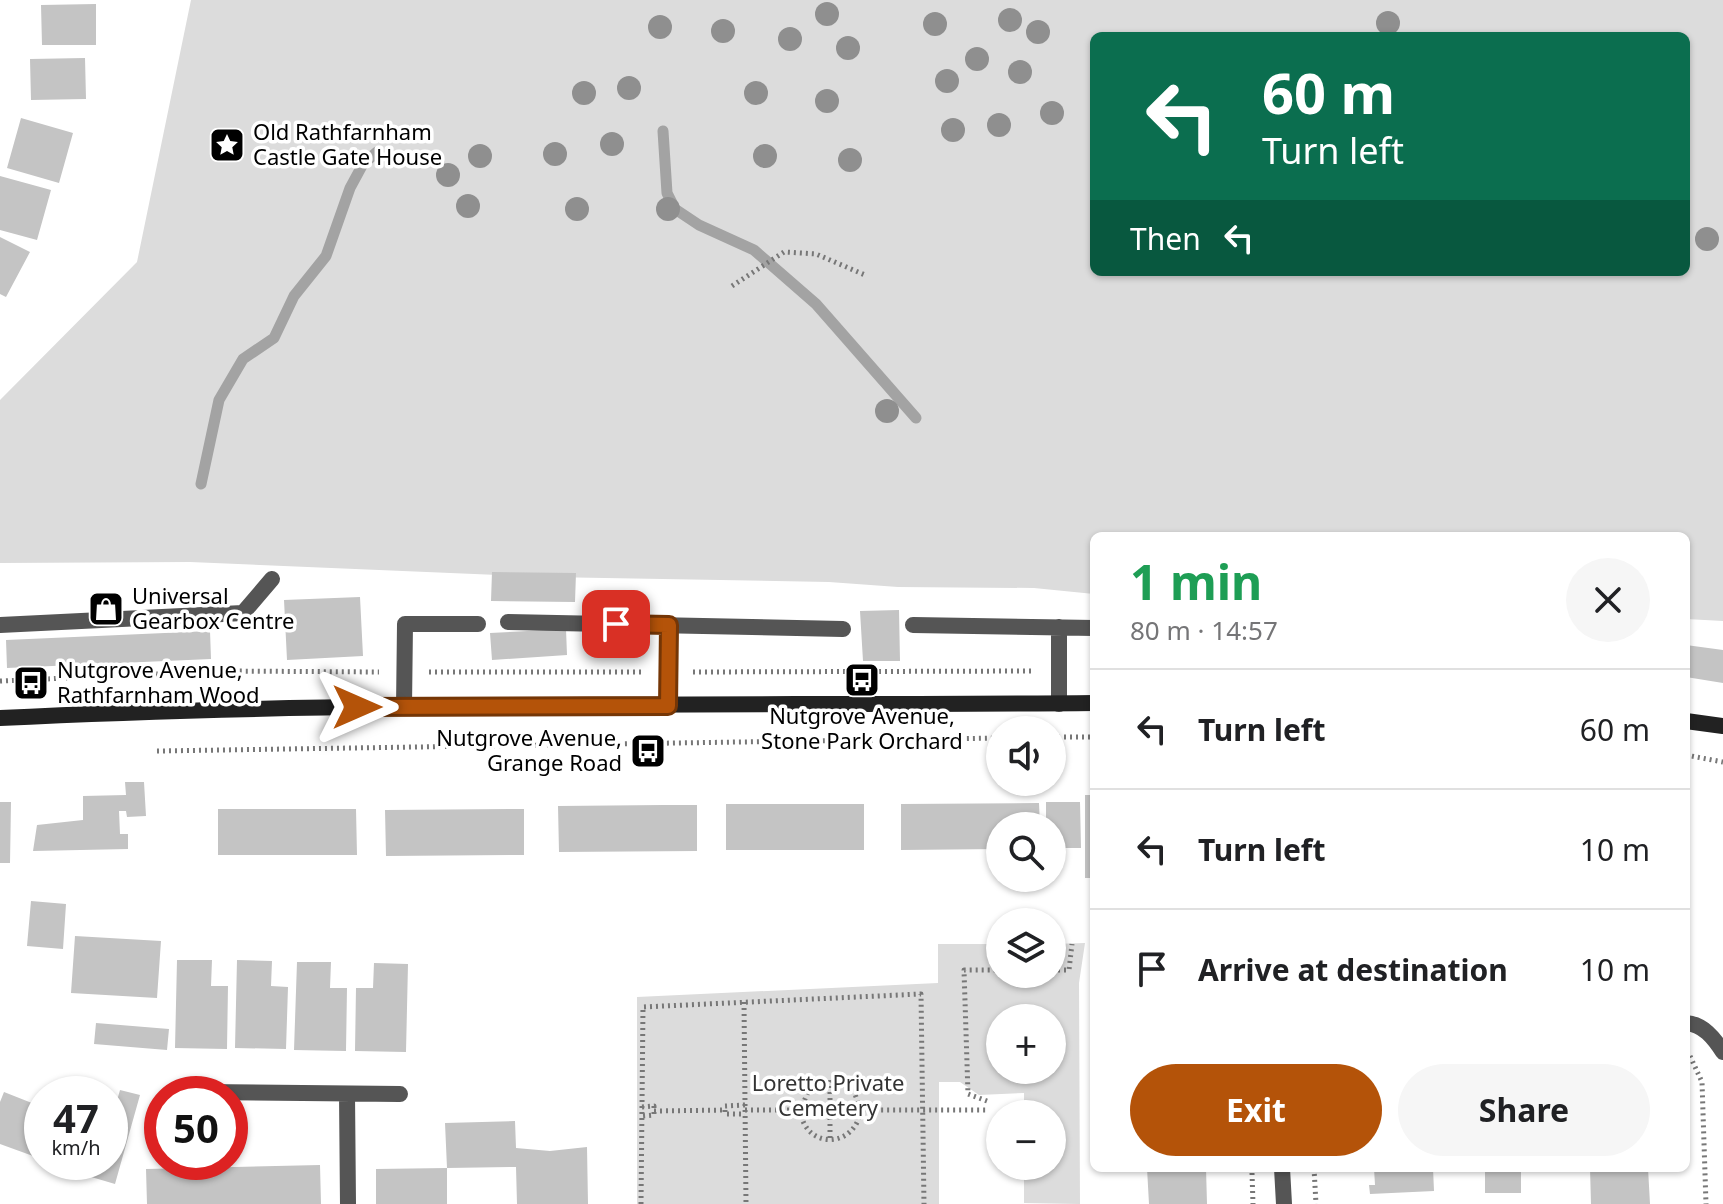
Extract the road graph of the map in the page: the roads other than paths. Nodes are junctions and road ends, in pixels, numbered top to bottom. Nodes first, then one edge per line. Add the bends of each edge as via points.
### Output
1 (272, 579) dead end
2 (508, 622) dead end
3 (478, 624) dead end
4 (0, 625) edge
5 (669, 625) junction
6 (913, 625) dead end
7 (1059, 627) junction
8 (1090, 628) edge
9 (843, 629) dead end
10 (1090, 703) edge
11 (1059, 704) junction
12 (668, 706) junction
13 (404, 707) junction
14 (0, 718) edge
15 (1690, 722) edge
16 (1723, 726) edge
17 (1691, 1024) edge
18 (1723, 1052) edge
19 (248, 1093) edge
20 (347, 1094) junction
21 (400, 1094) dead end
22 (1282, 1172) edge
23 (348, 1204) edge
24 (1284, 1204) edge

1 - 4 street via 243,613
2 - 5 street
3 - 13 street via 405,624
5 - 9 street
5 - 12 street
6 - 7 street
7 - 8 street
7 - 11 street
10 - 11 main road
11 - 12 main road
12 - 13 main road
13 - 14 main road
15 - 16 main road
17 - 18 street via 1714,1038
19 - 20 street
20 - 21 street
20 - 23 street
22 - 24 street

